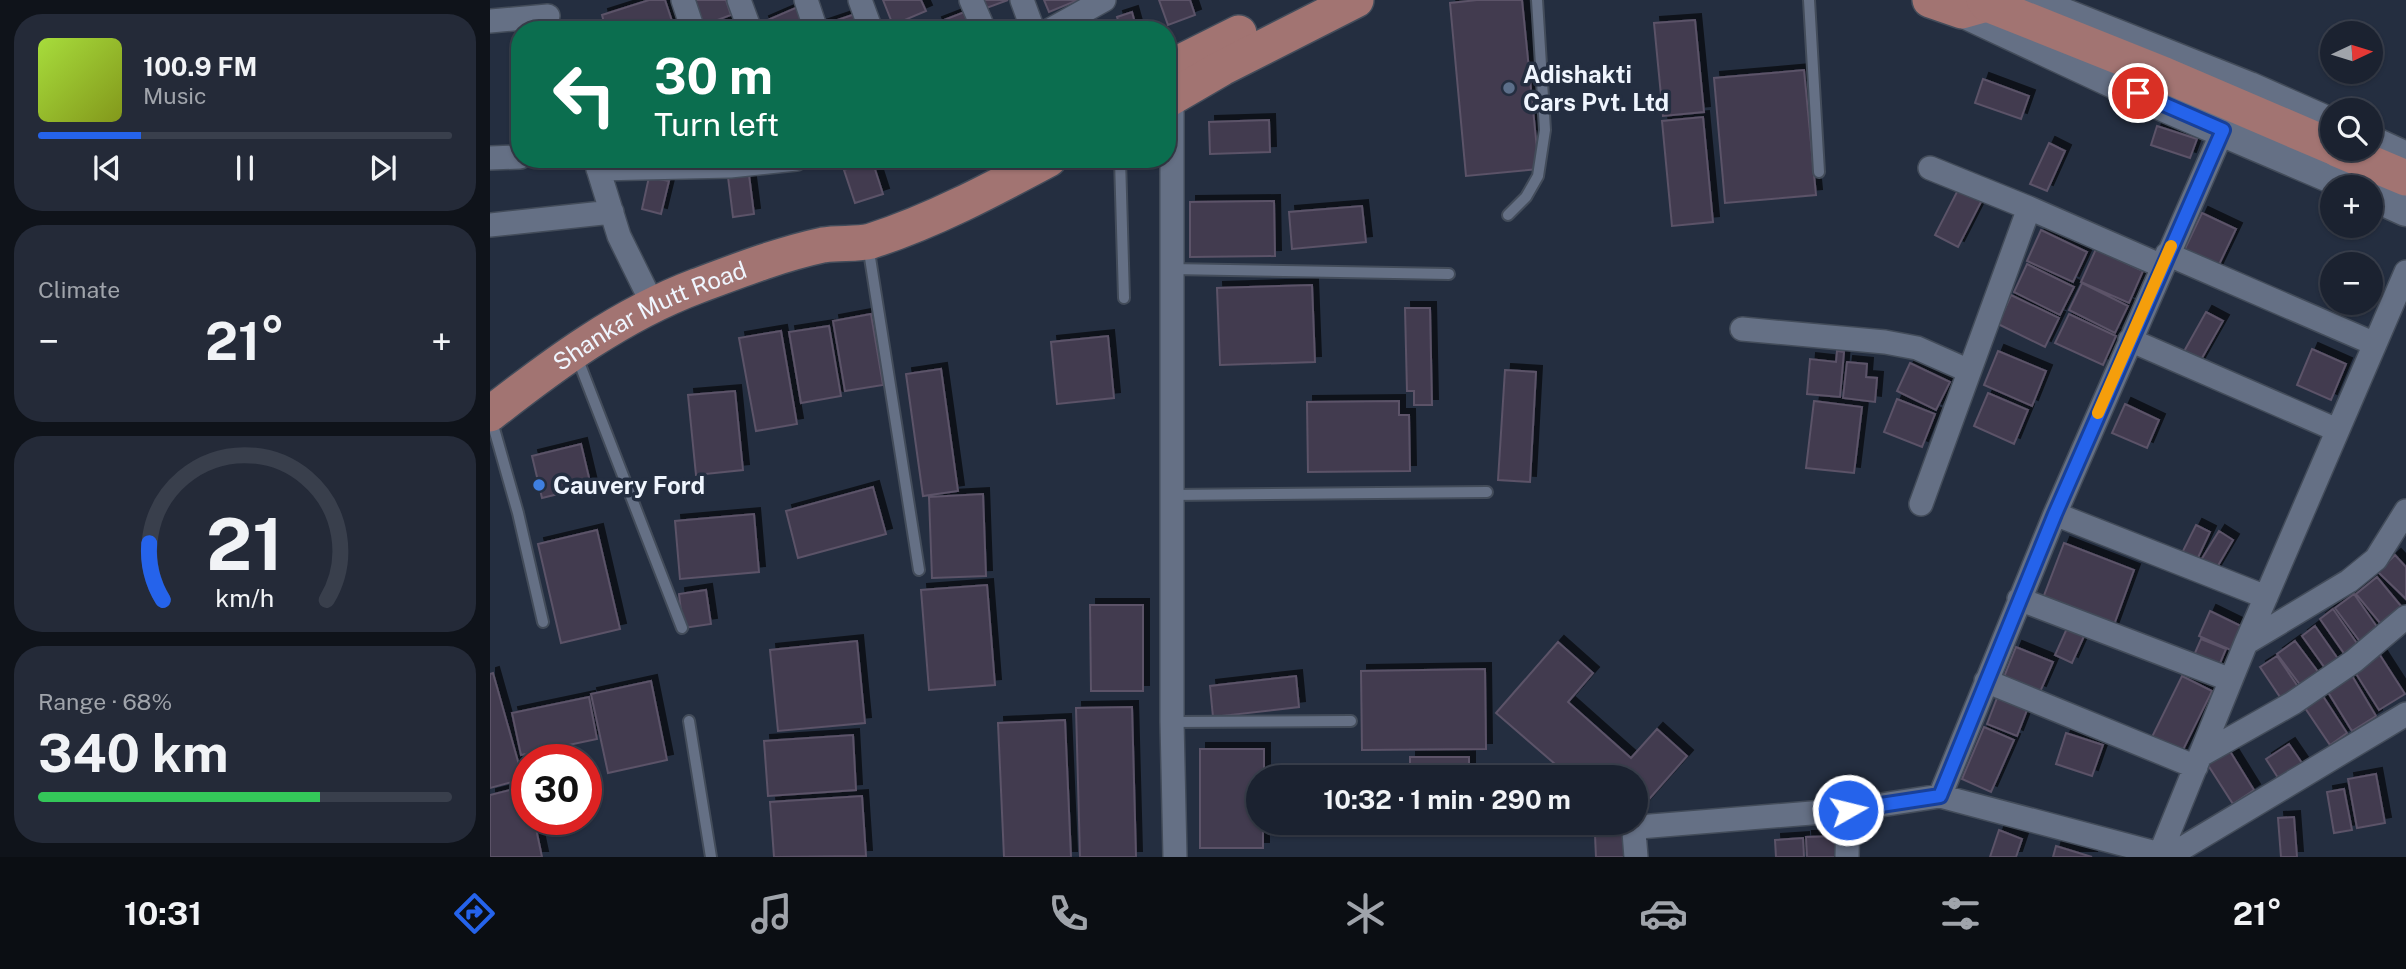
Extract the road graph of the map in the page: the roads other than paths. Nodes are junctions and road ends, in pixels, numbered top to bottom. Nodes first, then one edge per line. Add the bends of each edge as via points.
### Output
1 (683, 0) edge
2 (739, 0) edge
3 (806, 0) edge
4 (860, 0) edge
5 (971, 0) edge
6 (1021, 0) edge
7 (1305, 0) edge
8 (1356, 0) edge
9 (1537, 0) edge
10 (1810, 0) edge
11 (1094, 2) edge
12 (1980, 4) edge
13 (548, 15) edge
14 (490, 20) edge
15 (689, 21) edge
16 (747, 21) edge
17 (813, 21) edge
18 (868, 21) edge
19 (980, 21) edge
20 (1029, 21) edge
21 (1064, 21) edge
22 (1176, 84) edge
23 (1176, 86) edge
24 (2320, 119) edge
25 (2223, 130) junction
26 (2320, 142) edge
27 (2383, 147) edge
28 (511, 158) edge
29 (2406, 158) edge
30 (490, 159) edge
31 (2366, 161) edge
32 (597, 168) edge
33 (986, 168) edge
34 (1032, 168) edge
35 (1120, 168) edge
36 (1170, 168) edge
37 (1930, 168) dead end
38 (1819, 172) dead end
39 (2327, 175) edge
40 (2406, 178) edge
41 (2383, 199) edge
42 (2029, 208) junction
43 (2406, 210) edge
44 (612, 212) junction
45 (1508, 215) dead end
46 (490, 225) edge
47 (867, 242) junction
48 (824, 245) junction
49 (2164, 260) junction
50 (1171, 270) junction
51 (2406, 272) edge
52 (1449, 274) dead end
53 (1124, 298) dead end
54 (653, 305) junction
55 (1742, 329) dead end
56 (2130, 340) junction
57 (2375, 344) junction
58 (575, 351) junction
59 (1969, 371) junction
60 (490, 415) edge
61 (2337, 430) junction
62 (1487, 492) dead end
63 (1171, 495) junction
64 (1921, 504) dead end
65 (2406, 510) edge
66 (2055, 514) junction
67 (919, 570) dead end
68 (2266, 597) junction
69 (2019, 599) junction
70 (2406, 617) edge
71 (543, 622) dead end
72 (682, 628) dead end
73 (2246, 643) junction
74 (2231, 680) junction
75 (1986, 681) junction
76 (2406, 713) edge
77 (689, 721) dead end
78 (1351, 721) dead end
79 (1172, 722) junction
80 (2198, 761) junction
81 (1940, 796) junction
82 (1848, 810) junction
83 (2160, 854) junction
84 (711, 857) edge
85 (1175, 857) edge
86 (1636, 857) edge
87 (1847, 857) edge

1 - 15 street
2 - 16 street
3 - 17 street
4 - 18 street
5 - 19 street
6 - 20 street
7 - 22 main road
8 - 23 main road
9 - 45 lane via 1545,130 1538,176
10 - 38 lane
11 - 21 street
12 - 24 main road via 2249,88
12 - 25 main road via 2164,105
12 - 26 main road via 2165,75
13 - 14 street
25 - 39 main road
25 - 49 street
27 - 29 main road
28 - 30 street
31 - 40 main road
32 - 44 street
33 - 48 main road, Shankar Mutt Road
34 - 47 main road, Shankar Mutt Road via 921,223
35 - 53 lane
36 - 50 street
37 - 42 street
41 - 43 main road
42 - 49 street
42 - 59 street
44 - 46 street
44 - 54 street
47 - 48 main road, Shankar Mutt Road
47 - 67 lane
48 - 54 main road, Shankar Mutt Road via 696,286
49 - 56 street
49 - 57 street
50 - 52 lane
50 - 63 street
51 - 57 street
54 - 58 main road, Shankar Mutt Road
55 - 59 street via 1885,342 1917,348
56 - 61 street
56 - 66 street
57 - 61 street
58 - 60 main road, Shankar Mutt Road
58 - 72 lane
59 - 64 street
60 - 71 lane
61 - 68 street
62 - 63 lane
63 - 79 street
65 - 73 street via 2376,559 2349,581
66 - 68 street
66 - 69 street
68 - 73 street
69 - 74 street
69 - 75 street
70 - 80 street via 2354,661
73 - 74 street
74 - 80 street
75 - 80 street
75 - 81 street
76 - 83 street via 2181,849
77 - 84 lane
78 - 79 lane
79 - 85 street
80 - 83 street
81 - 82 street
81 - 83 street
82 - 86 street via 1639,827 1634,832
82 - 87 street

